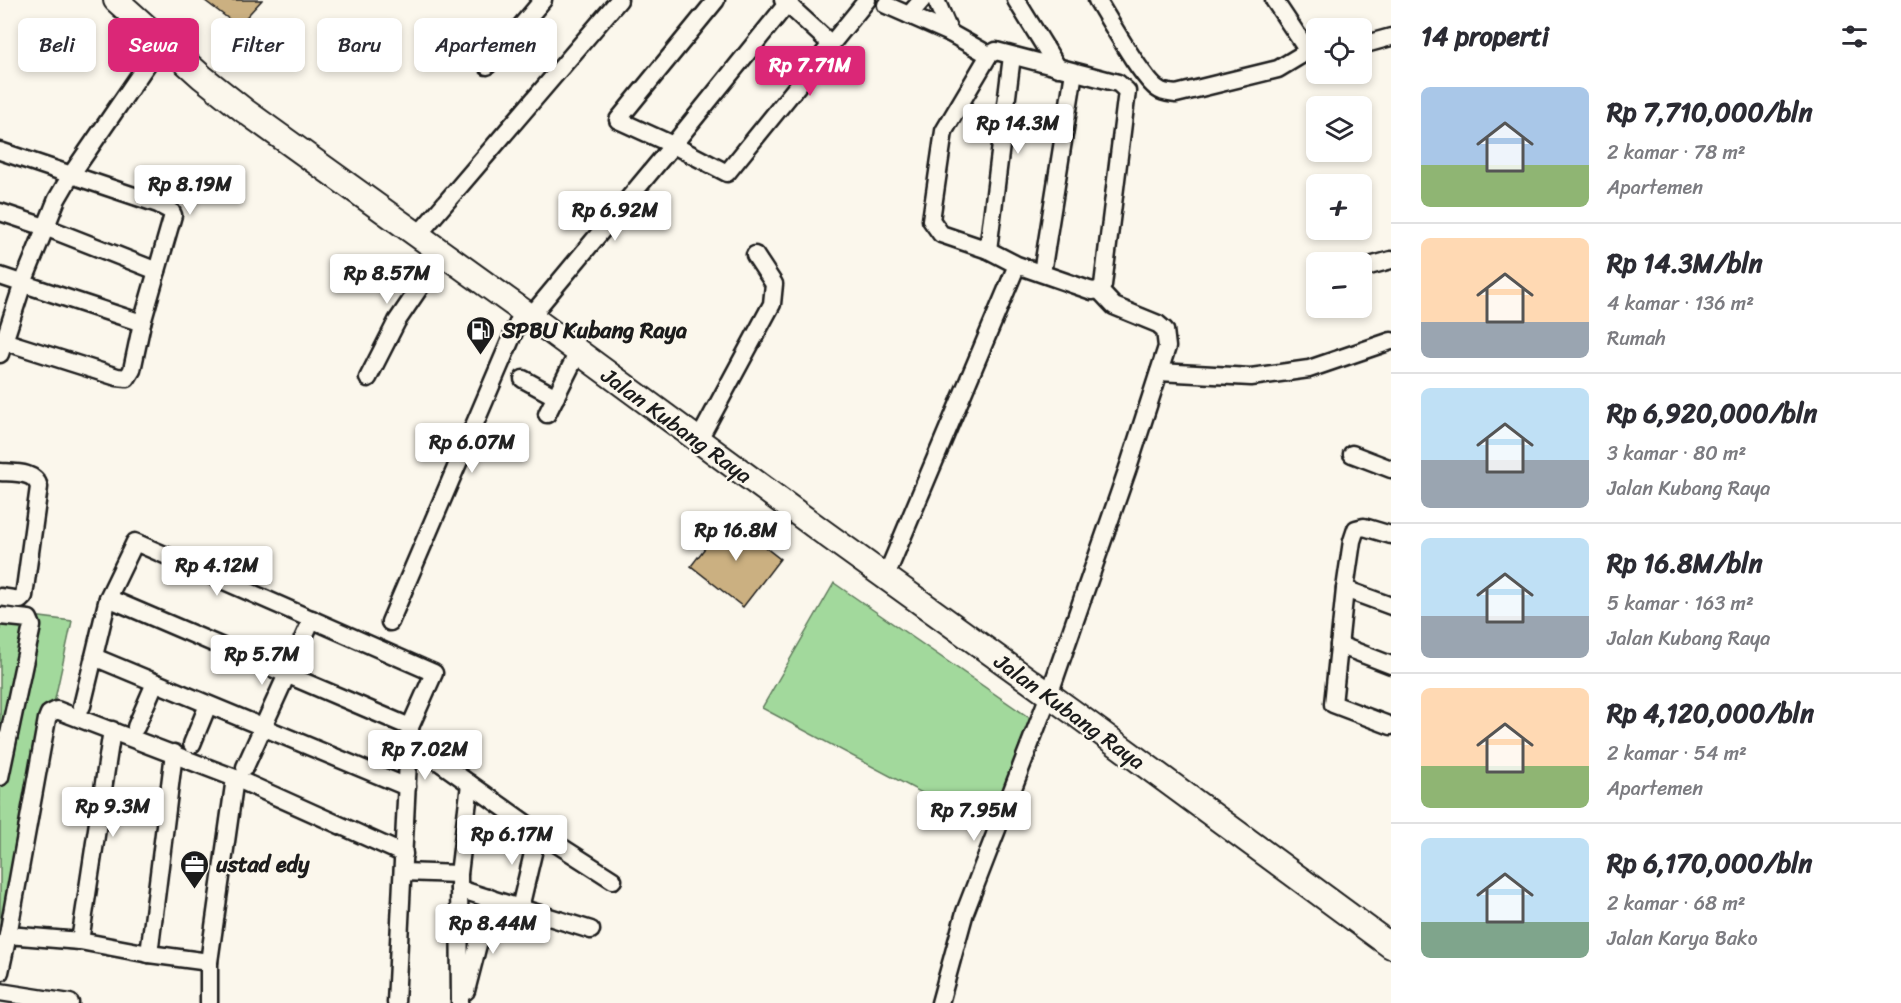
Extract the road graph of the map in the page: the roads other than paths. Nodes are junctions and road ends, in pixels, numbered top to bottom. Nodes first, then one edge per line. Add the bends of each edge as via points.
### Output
1 (116, 0) edge
2 (543, 0) edge
3 (620, 0) edge
4 (716, 0) edge
5 (867, 0) edge
6 (922, 0) edge
7 (936, 0) edge
8 (1016, 0) edge
9 (1097, 0) edge
10 (1274, 0) edge
11 (786, 1) edge
12 (886, 5) dead end
13 (909, 15) junction
14 (137, 18) edge
15 (527, 18) edge
16 (950, 33) junction
17 (1391, 38) edge
18 (1372, 43) edge
19 (831, 44) junction
20 (1306, 45) edge
21 (988, 55) junction
22 (1012, 56) junction
23 (1306, 56) edge
24 (1066, 70) junction
25 (199, 71) edge
26 (142, 72) edge
27 (1152, 84) junction
28 (1127, 91) junction
29 (673, 145) junction
30 (0, 151) edge
31 (71, 175) junction
32 (0, 212) edge
33 (45, 227) junction
34 (418, 235) junction
35 (988, 250) junction
36 (442, 253) junction
37 (755, 255) dead end
38 (1391, 260) edge
39 (1017, 265) junction
40 (1372, 265) edge
41 (157, 272) junction
42 (1042, 273) junction
43 (0, 276) edge
44 (23, 283) junction
45 (1099, 290) junction
46 (527, 314) junction
47 (142, 323) junction
48 (1391, 341) edge
49 (2, 346) edge
50 (578, 352) junction
51 (1159, 372) junction
52 (368, 378) dead end
53 (523, 379) dead end
54 (556, 397) junction
55 (547, 414) dead end
56 (698, 441) junction
57 (1352, 454) dead end
58 (1389, 466) edge
59 (0, 472) edge
60 (1391, 536) edge
61 (886, 576) junction
62 (1345, 589) junction
63 (0, 597) edge
64 (108, 598) junction
65 (1391, 606) edge
66 (0, 616) edge
67 (312, 619) junction
68 (390, 622) dead end
69 (1339, 645) junction
70 (94, 657) junction
71 (1391, 665) edge
72 (287, 674) junction
73 (155, 682) junction
74 (1049, 695) junction
75 (208, 705) junction
76 (81, 706) dead end
77 (1391, 726) edge
78 (136, 727) dead end
79 (262, 727) junction
80 (410, 727) junction
81 (112, 730) junction
82 (192, 744) dead end
83 (411, 751) junction
84 (174, 753) junction
85 (240, 772) junction
86 (0, 777) edge
87 (470, 784) junction
88 (407, 787) junction
89 (538, 832) junction
90 (404, 854) junction
91 (403, 872) junction
92 (613, 880) dead end
93 (459, 882) junction
94 (490, 898) junction
95 (520, 908) junction
96 (591, 930) dead end
97 (8, 935) junction
98 (80, 941) junction
99 (1391, 946) edge
100 (149, 954) junction
101 (209, 962) junction
102 (0, 972) edge
103 (0, 992) edge
104 (70, 1003) edge
105 (209, 1003) edge
106 (396, 1003) edge
107 (461, 1003) edge
108 (940, 1003) edge

1 - 14 highway, Jalan Kubang Raya
2 - 15 street
3 - 34 street
4 - 29 street via 618,120
5 - 19 street
6 - 13 street
7 - 16 street
8 - 24 street
9 - 27 street
10 - 20 street
11 - 19 street
11 - 29 street
12 - 13 street
13 - 16 street
16 - 21 street
17 - 18 street
19 - 29 street via 727,173
21 - 22 street via 996,51
21 - 35 street via 944,131 931,220 941,234
22 - 24 street
22 - 35 street
23 - 27 street via 1278,69 1176,94 1163,93
24 - 28 street via 1118,83
24 - 42 street
25 - 34 highway, Jalan Kubang Raya via 245,111
26 - 31 street
27 - 28 street
28 - 45 street via 1103,285
29 - 46 street
30 - 31 street
31 - 33 street
31 - 41 street via 171,211
32 - 33 street
33 - 41 street
33 - 44 street
34 - 36 highway, Jalan Kubang Raya
35 - 39 street
36 - 46 highway, Jalan Kubang Raya
36 - 52 street via 397,321
37 - 56 street via 774,284 772,304
38 - 40 street
39 - 42 street
39 - 61 street
41 - 47 street
42 - 45 street
43 - 44 street
44 - 47 street
44 - 49 street
45 - 51 street via 1109,303 1165,330 1167,347
46 - 50 highway, Jalan Kubang Raya
46 - 68 street
47 - 49 street via 127,378
48 - 51 street via 1309,369 1251,376
50 - 54 street
50 - 56 highway, Jalan Kubang Raya
51 - 74 street
53 - 54 street
54 - 55 street
56 - 61 highway, Jalan Kubang Raya
57 - 58 street
59 - 63 street via 31,476 39,487 24,596 20,600
60 - 62 street via 1364,527 1356,529
61 - 74 highway, Jalan Kubang Raya
62 - 65 street
62 - 69 street
64 - 67 street via 135,542
64 - 70 street
64 - 72 street
66 - 86 street via 29,619 32,626
67 - 72 street
67 - 80 street via 434,673
69 - 71 street
69 - 77 street via 1333,704
70 - 73 street
70 - 76 street
72 - 79 street
72 - 80 street
73 - 75 street
73 - 78 street
74 - 99 highway, Jalan Kubang Raya
74 - 108 street via 965,912
75 - 79 street
75 - 82 street
79 - 85 street
79 - 88 street
80 - 83 street
81 - 84 street
81 - 97 street via 57,710 49,714
81 - 98 street
83 - 87 street via 416,748 425,752
83 - 88 street
84 - 85 street
84 - 100 street
85 - 90 street
85 - 101 street
87 - 89 street
87 - 93 street
88 - 90 street
89 - 92 street
89 - 95 street
90 - 91 street
91 - 93 street
91 - 106 street
93 - 94 street
93 - 107 street
94 - 95 street
94 - 107 street
95 - 96 street
97 - 98 street
97 - 102 street
98 - 100 street
100 - 101 street
101 - 105 street
103 - 104 street

